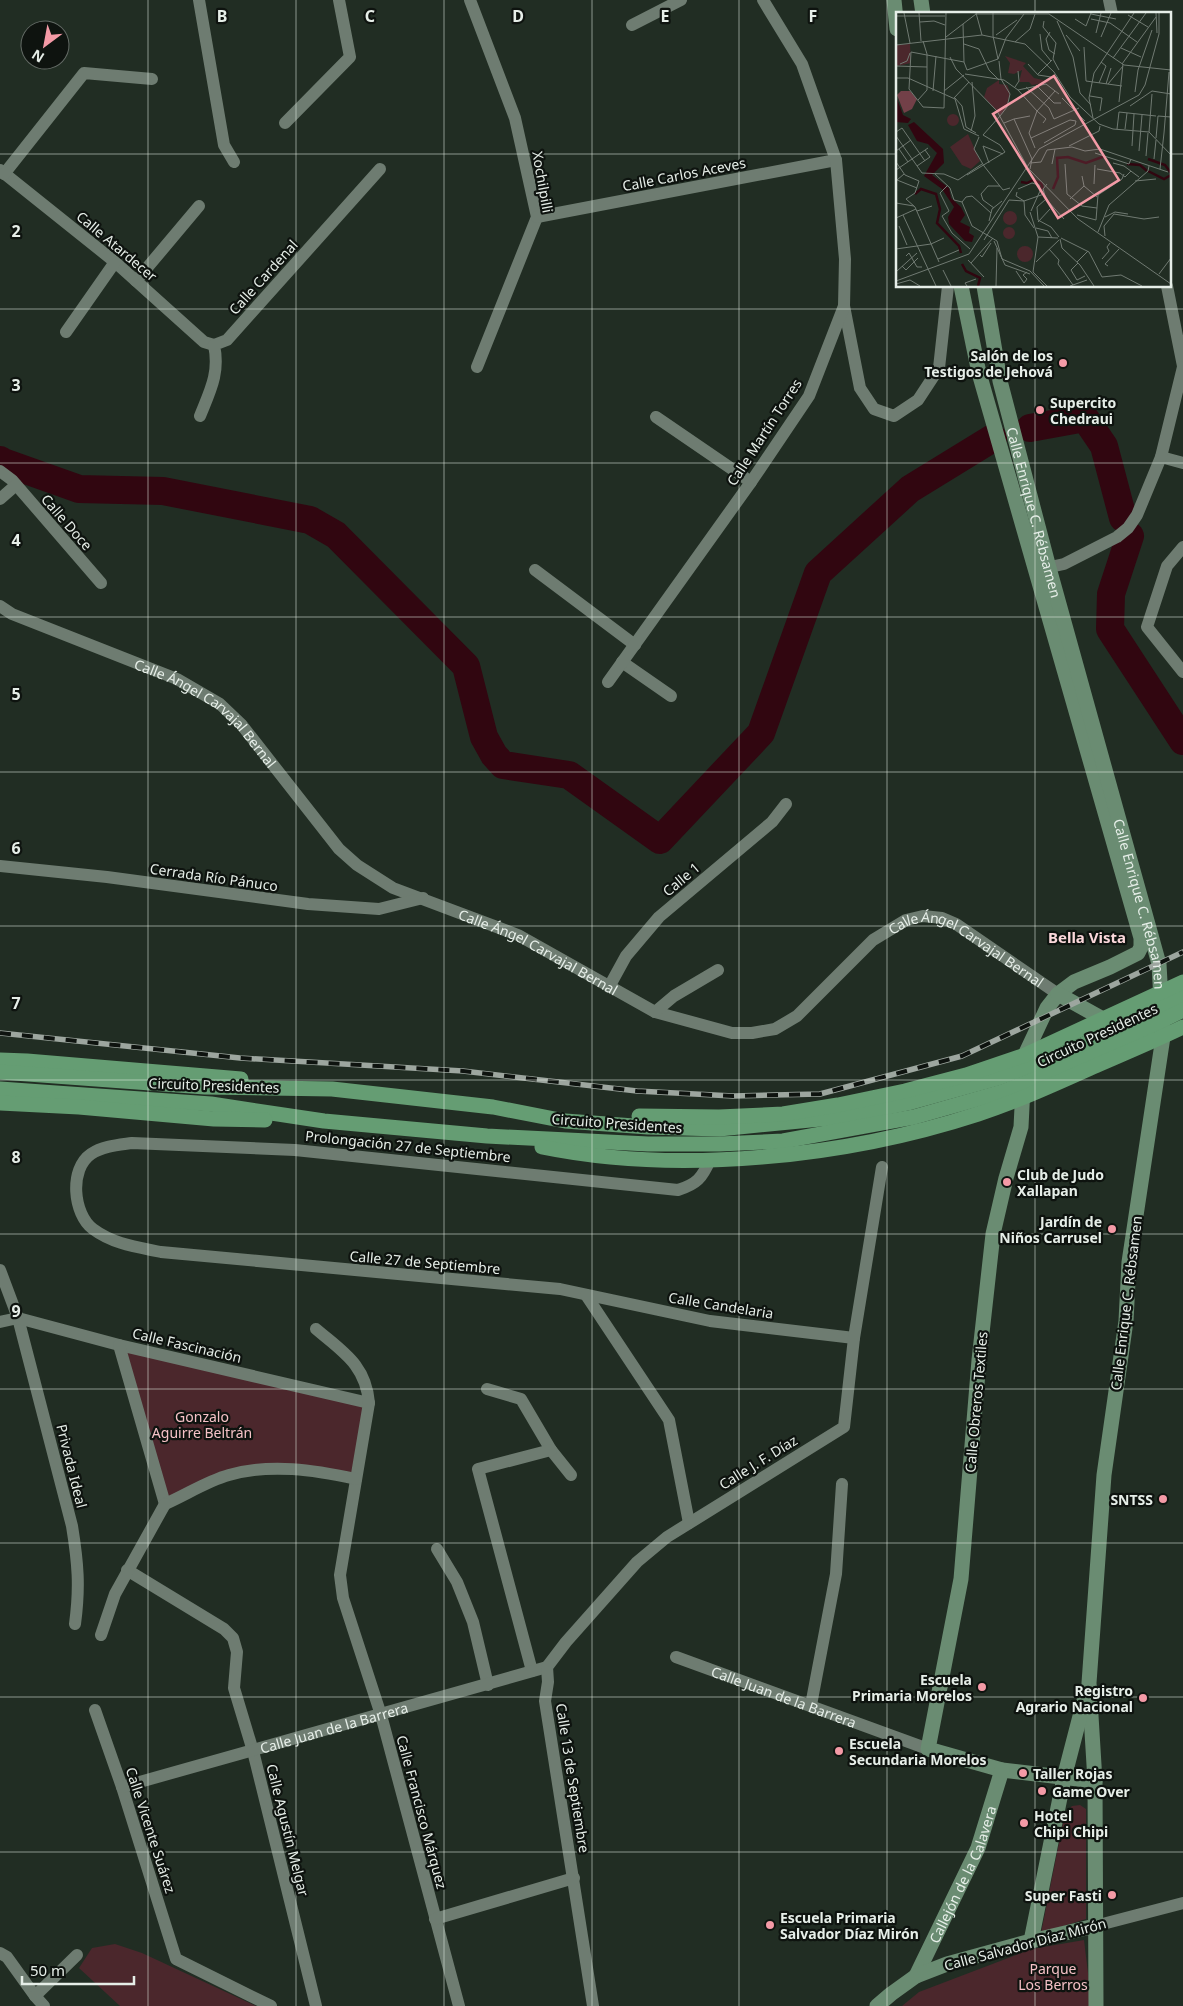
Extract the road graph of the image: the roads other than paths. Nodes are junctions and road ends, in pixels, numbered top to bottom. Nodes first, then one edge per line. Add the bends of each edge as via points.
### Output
1 (199, 0) edge
2 (339, 0) edge
3 (470, 0) edge
4 (681, 0) edge
5 (762, 0) edge
6 (894, 0) edge
7 (896, 19) edge
8 (632, 25) dead end
9 (152, 79) dead end
10 (285, 123) dead end
11 (836, 160) junction
12 (234, 162) dead end
13 (380, 169) dead end
14 (2, 172) edge
15 (199, 206) dead end
16 (537, 217) junction
17 (116, 262) junction
18 (136, 281) junction
19 (948, 288) edge
20 (961, 288) edge
21 (984, 288) edge
22 (1167, 288) edge
23 (844, 306) junction
24 (66, 332) dead end
25 (214, 345) junction
26 (1183, 367) edge
27 (477, 368) dead end
28 (200, 416) dead end
29 (656, 417) dead end
30 (1162, 457) junction
31 (1183, 463) edge
32 (0, 471) edge
33 (751, 482) junction
34 (14, 483) junction
35 (0, 499) edge
36 (1183, 547) edge
37 (1042, 569) junction
38 (535, 570) dead end
39 (101, 583) dead end
40 (0, 606) edge
41 (635, 645) junction
42 (622, 662) junction
43 (1183, 672) edge
44 (608, 682) dead end
45 (671, 696) dead end
46 (786, 804) dead end
47 (0, 866) edge
48 (422, 898) junction
49 (718, 970) dead end
50 (1183, 982) edge
51 (609, 987) junction
52 (1160, 993) junction
53 (1058, 994) junction
54 (1183, 995) edge
55 (1125, 1009) junction
56 (1183, 1010) edge
57 (655, 1012) junction
58 (1103, 1019) junction
59 (1183, 1027) edge
60 (1162, 1036) junction
61 (1025, 1055) junction
62 (0, 1060) edge
63 (0, 1072) edge
64 (966, 1075) junction
65 (0, 1089) edge
66 (332, 1089) junction
67 (1022, 1098) junction
68 (0, 1103) edge
69 (492, 1107) junction
70 (976, 1114) junction
71 (324, 1121) junction
72 (486, 1136) junction
73 (90, 1154) joint
74 (710, 1160) junction
75 (882, 1167) dead end
76 (0, 1270) edge
77 (586, 1295) junction
78 (18, 1318) junction
79 (0, 1322) edge
80 (316, 1328) dead end
81 (854, 1338) junction
82 (119, 1345) junction
83 (487, 1389) dead end
84 (369, 1403) junction
85 (550, 1450) junction
86 (571, 1475) dead end
87 (356, 1479) junction
88 (842, 1484) dead end
89 (165, 1504) junction
90 (689, 1523) junction
91 (437, 1550) dead end
92 (127, 1570) junction
93 (75, 1624) dead end
94 (101, 1634) dead end
95 (676, 1657) dead end
96 (546, 1667) junction
97 (532, 1671) junction
98 (1089, 1683) junction
99 (488, 1685) junction
100 (810, 1705) junction
101 (95, 1710) dead end
102 (381, 1715) junction
103 (928, 1749) junction
104 (253, 1750) junction
105 (1002, 1770) junction
106 (1064, 1778) junction
107 (1095, 1781) junction
108 (122, 1787) junction
109 (574, 1878) junction
110 (1183, 1902) edge
111 (435, 1919) junction
112 (1095, 1926) junction
113 (1031, 1940) junction
114 (0, 1953) edge
115 (77, 1954) dead end
116 (916, 1976) junction
117 (34, 1996) junction
118 (44, 2006) edge
119 (271, 2006) edge
120 (316, 2006) edge
121 (458, 2006) edge
122 (594, 2006) edge
123 (877, 2006) edge
124 (1096, 2006) edge

1 - 12 street via 224,145
2 - 10 street via 350,57
3 - 16 street, Xochilpilli via 515,118
4 - 8 street
5 - 11 street, Calle Martín Torres via 802,64
6 - 7 main road
9 - 14 street via 84,73
11 - 16 street, Calle Carlos Aceves
11 - 23 street, Calle Martín Torres via 845,259
13 - 25 street, Calle Cardenal via 227,340
14 - 17 street, Calle Atardecer
15 - 18 street
16 - 27 street, Xochilpilli
17 - 18 street, Calle Atardecer
17 - 24 street
18 - 25 street, Calle Atardecer via 204,342
19 - 23 street via 939,368 918,400 894,416 874,409 860,388
20 - 37 main road, Calle Enrique C. Rébsamen via 978,373
21 - 37 main road, Calle Enrique C. Rébsamen via 1000,381
22 - 26 street
23 - 33 street, Calle Martín Torres via 810,396
25 - 28 street via 217,361 213,382
26 - 30 street
29 - 33 street
30 - 31 street
30 - 37 street via 1137,516 1128,528 1064,564
32 - 34 street, Calle Doce
33 - 41 street, Calle Martín Torres
34 - 35 street
34 - 39 street, Calle Doce
36 - 43 street via 1168,566 1147,627
37 - 52 main road, Calle Enrique C. Rébsamen via 1157,953
37 - 53 main road, Calle Enrique C. Rébsamen via 1141,938 1138,953 1074,982
38 - 41 street
40 - 48 street, Calle Ángel Carvajal Bernal via 12,614 177,679 220,704 241,724 339,849 357,865 394,888
41 - 42 street, Calle Martín Torres
42 - 44 street, Calle Martín Torres
42 - 45 street
46 - 51 street, Calle 1 via 772,822 659,917 626,956
47 - 48 street, Cerrada Río Pánuco via 308,904 379,909
48 - 51 street, Calle Ángel Carvajal Bernal via 518,935
49 - 57 street via 674,996
50 - 52 main road
51 - 57 street, Calle Ángel Carvajal Bernal
52 - 55 main road
52 - 60 main road, Calle Enrique C. Rébsamen
53 - 57 street, Calle Ángel Carvajal Bernal via 956,924 942,918 923,916 906,920 874,940 797,1016 775,1029 732,1033
53 - 58 main road, Calle Ángel Carvajal Bernal
53 - 61 main road, Calle Enrique C. Rébsamen via 1047,1008
54 - 69 main road, Circuito Presidentes via 1070,1051 998,1078 908,1103 841,1117 719,1129 648,1127 565,1121
55 - 58 main road
55 - 60 main road via 1144,1016
56 - 72 main road, Circuito Presidentes via 1075,1064 1002,1092 914,1117 783,1141 648,1144
58 - 61 main road
59 - 60 main road
60 - 67 main road
60 - 98 main road, Calle Enrique C. Rébsamen via 1129,1262 1126,1321 1104,1475
61 - 64 main road
61 - 67 main road, Calle Obreros Textiles
62 - 66 main road via 200,1074
63 - 66 main road, Circuito Presidentes via 205,1087
64 - 69 main road via 838,1106 783,1114 647,1117
64 - 70 main road via 984,1079 993,1090 989,1104
65 - 71 main road, Circuito Presidentes via 211,1104
66 - 69 main road, Circuito Presidentes
67 - 70 main road
67 - 103 main road, Calle Obreros Textiles via 1021,1127 993,1234 961,1580
68 - 71 main road via 214,1119
70 - 74 main road via 895,1136 850,1144 750,1158
71 - 72 main road, Circuito Presidentes
72 - 74 main road via 565,1152
73 - 74 street, Prolongación 27 de Septiembre via 108,1146 132,1143 295,1150 678,1190 691,1186 703,1176
73 - 77 street, Calle 27 de Septiembre via 79,1172 76,1188 79,1210 91,1228 112,1241 161,1252 560,1289
75 - 81 street
76 - 78 street, Privada Ideal
77 - 81 street, Calle Candelaria via 710,1322
77 - 90 street via 669,1420
78 - 79 street, Calle Fascinación
78 - 82 street, Calle Fascinación
78 - 93 street, Privada Ideal via 72,1526 78,1561 79,1594
80 - 84 street via 361,1372 368,1387
81 - 90 street, Calle J. F. Díaz via 844,1427
82 - 84 street, Calle Fascinación
82 - 89 street
83 - 85 street via 521,1399
84 - 87 street, Calle Francisco Márquez
85 - 86 street
85 - 97 street via 478,1469
87 - 89 street via 318,1470 271,1468 228,1475
87 - 102 street, Calle Francisco Márquez via 340,1575 343,1598
88 - 100 street via 836,1574
89 - 92 street
90 - 96 street via 637,1562
91 - 99 street via 457,1582 473,1622
92 - 94 street
92 - 104 street, Calle Agustín Melgar via 224,1629 233,1638 237,1652 234,1688
95 - 100 street, Calle Juan de la Barrera
96 - 97 street, Calle Juan de la Barrera
96 - 109 street, Calle 13 de Septiembre via 545,1701
97 - 99 street, Calle Juan de la Barrera
98 - 106 main road, Calle Enrique C. Rébsamen
98 - 107 main road, Calle Enrique C. Rébsamen
99 - 102 street, Calle Juan de la Barrera
100 - 103 street, Calle Juan de la Barrera
101 - 108 street, Calle Vicente Suárez
102 - 104 street, Calle Juan de la Barrera
102 - 111 street, Calle Francisco Márquez
103 - 105 main road, Calle Juan de la Barrera
104 - 108 street, Calle Juan de la Barrera
104 - 120 street, Calle Agustín Melgar
105 - 106 main road, Calle Juan de la Barrera
105 - 116 main road, Callejón de la Calavera via 978,1848
106 - 107 main road, Calle Juan de la Barrera
106 - 113 main road, Calle Enrique C. Rébsamen
107 - 112 main road, Calle Enrique C. Rébsamen
108 - 119 street, Calle Vicente Suárez via 176,1959
109 - 111 street
109 - 122 street, Calle 13 de Septiembre
110 - 112 street, Calle Salvador Díaz Mirón
111 - 121 street, Calle Francisco Márquez
112 - 113 main road, Calle Salvador Díaz Mirón
112 - 124 main road, Calle Enrique C. Rébsamen
113 - 116 main road, Calle Salvador Díaz Mirón
114 - 117 street via 7,1957
115 - 117 street
116 - 123 main road, Calle Salvador Díaz Mirón
117 - 118 street

